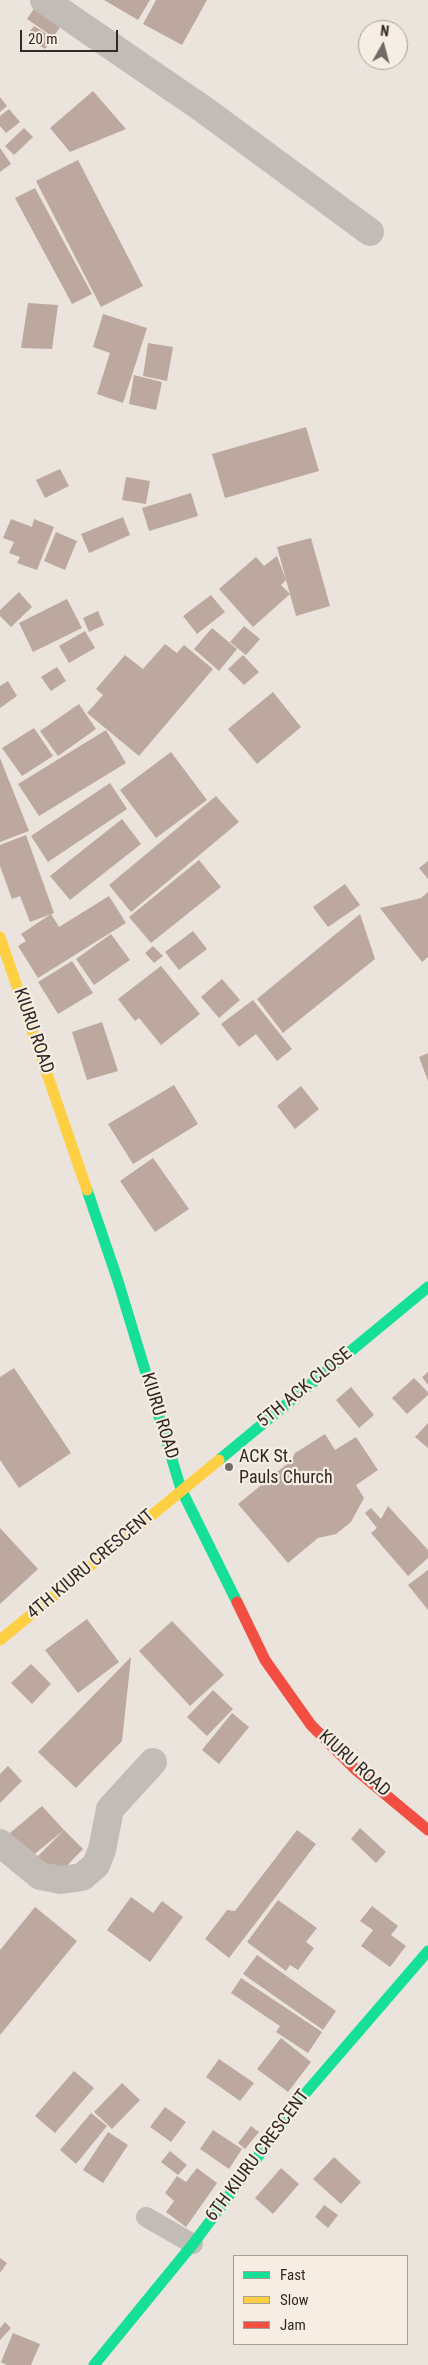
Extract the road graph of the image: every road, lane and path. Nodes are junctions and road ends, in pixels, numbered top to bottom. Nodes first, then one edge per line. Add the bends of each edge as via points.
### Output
1 (44, 0) edge
2 (370, 232) dead end
3 (0, 937) edge
4 (428, 1287) edge
5 (181, 1489) junction
6 (0, 1640) edge
7 (153, 1762) dead end
8 (428, 1830) edge
9 (0, 1843) edge
10 (428, 1950) edge
11 (146, 2217) dead end
12 (193, 2244) junction
13 (94, 2365) edge

1 - 2 street via 203,109
3 - 5 street, KIURU ROAD via 118,1281
4 - 5 street, 5TH ACK CLOSE
5 - 6 street, 4TH KIURU CRESCENT
5 - 8 street, KIURU ROAD via 265,1660 311,1725 356,1770
7 - 9 street via 110,1809 96,1865 82,1877 61,1880 40,1876
10 - 12 street, 6TH KIURU CRESCENT via 303,2096
11 - 12 lane
12 - 13 street, 6TH KIURU CRESCENT

